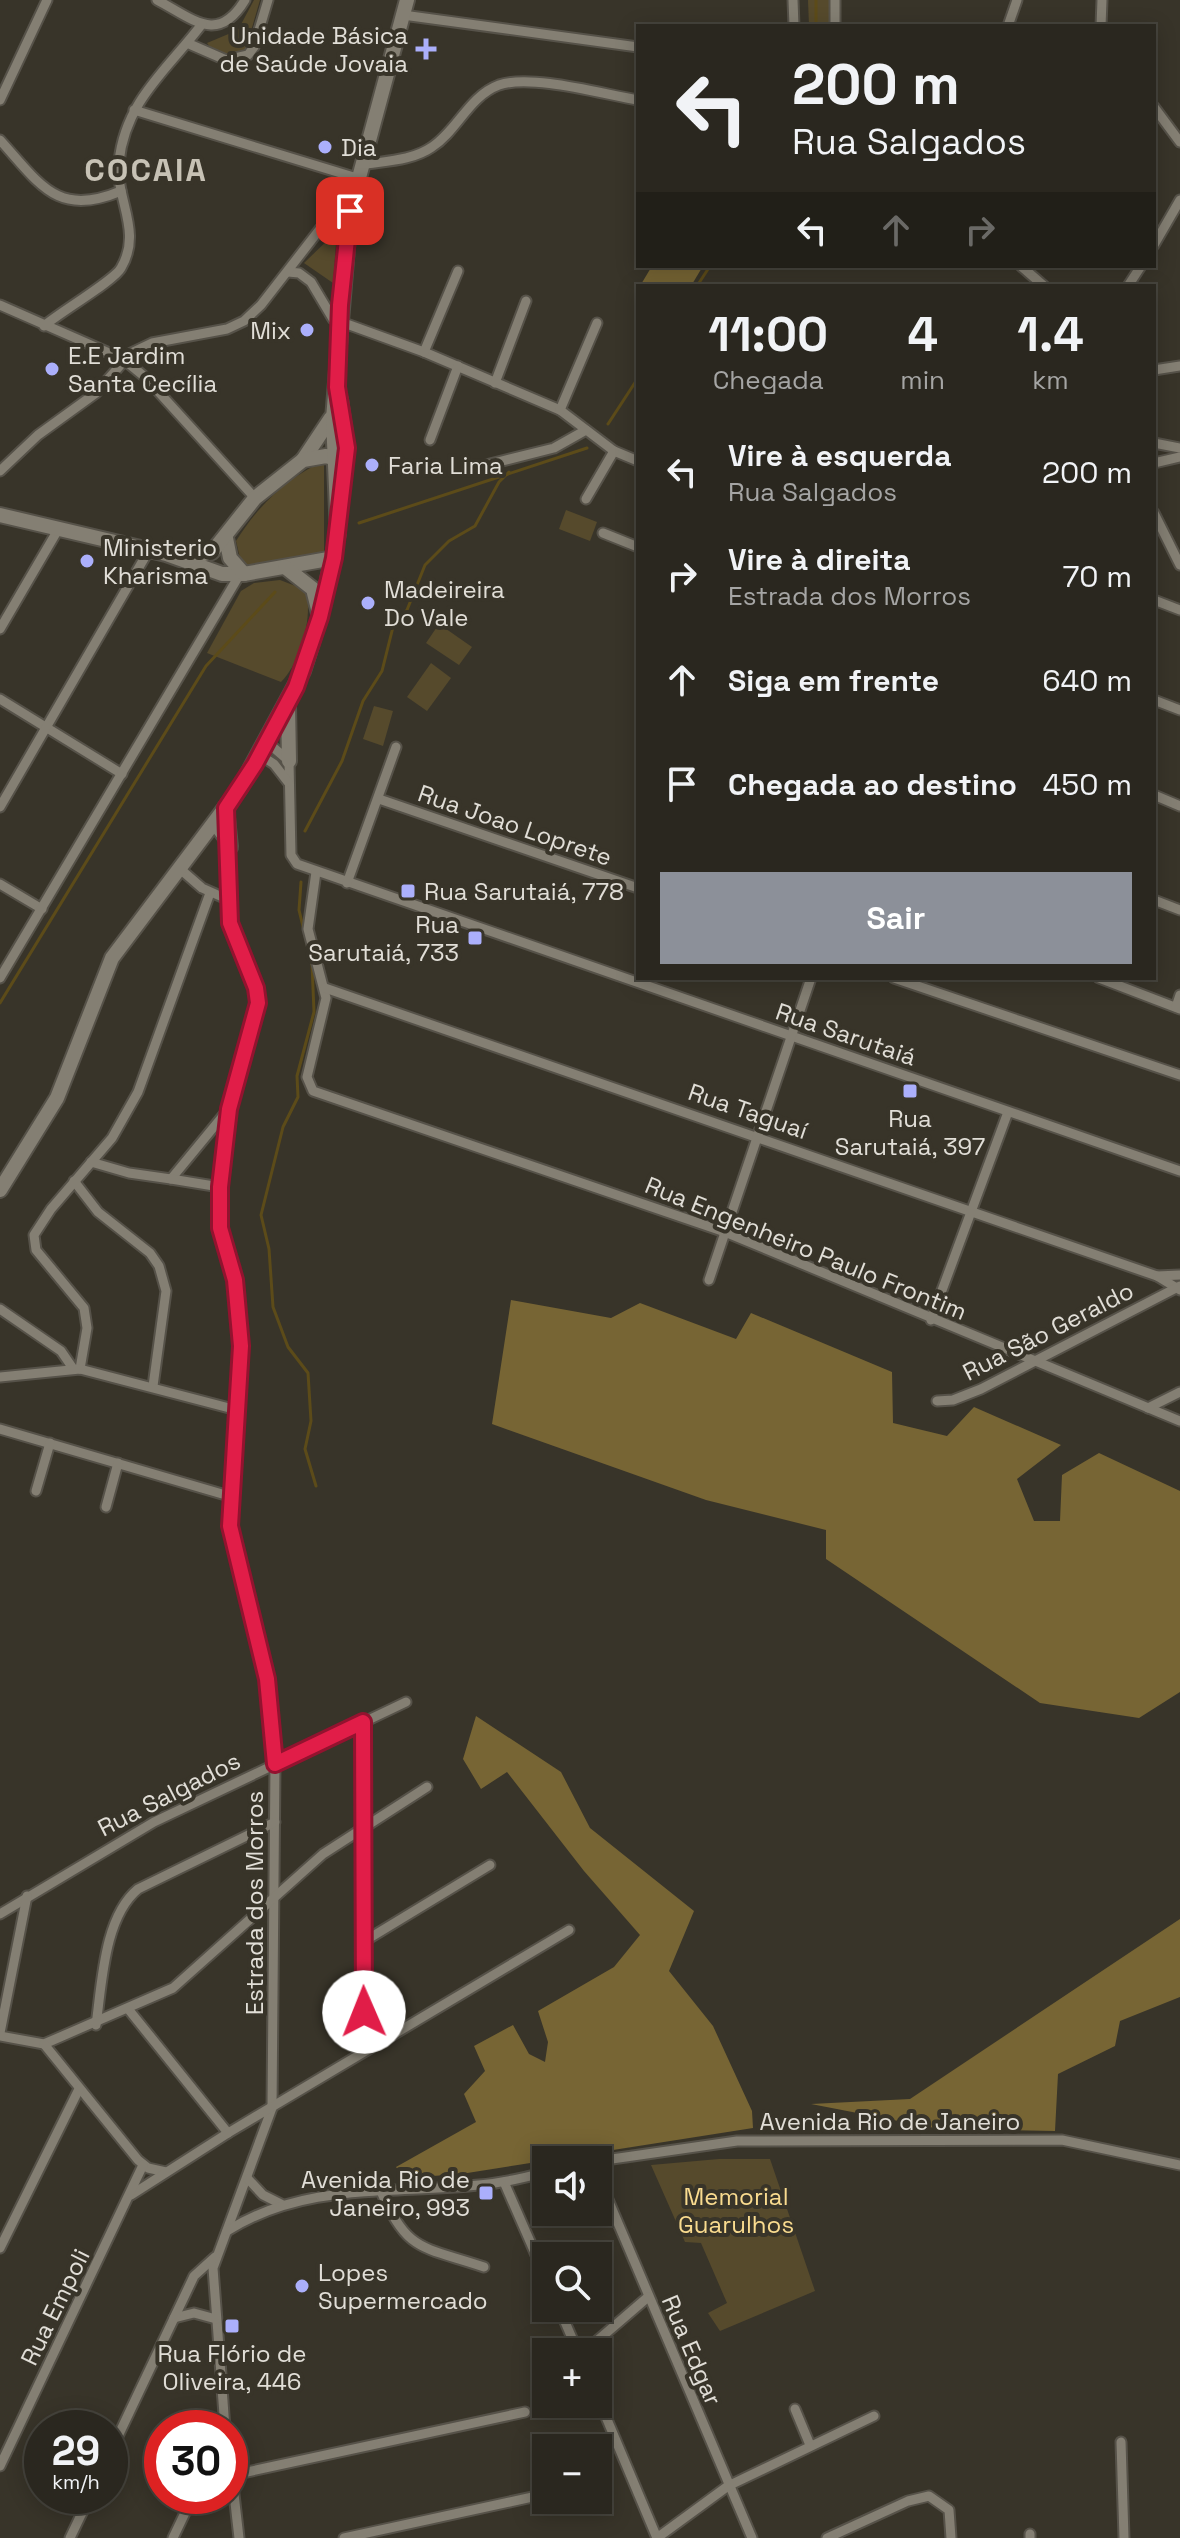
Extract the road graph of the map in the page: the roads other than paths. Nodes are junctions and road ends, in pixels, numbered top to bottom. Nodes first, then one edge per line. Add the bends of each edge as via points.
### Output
1 (47, 0) edge
2 (157, 0) edge
3 (245, 0) edge
4 (268, 0) edge
5 (793, 0) edge
6 (835, 0) edge
7 (1017, 0) edge
8 (1102, 0) edge
9 (405, 7) edge
10 (202, 24) junction
11 (794, 24) edge
12 (835, 24) edge
13 (1009, 24) edge
14 (1101, 24) edge
15 (187, 43) junction
16 (636, 47) edge
17 (0, 100) edge
18 (636, 100) edge
19 (134, 110) junction
20 (1156, 110) edge
21 (0, 140) edge
22 (1180, 142) edge
23 (359, 172) junction
24 (121, 191) junction
25 (1180, 200) edge
26 (351, 206) junction
27 (1156, 242) edge
28 (1023, 268) edge
29 (458, 271) dead end
30 (288, 272) junction
31 (1042, 284) edge
32 (321, 301) junction
33 (526, 301) dead end
34 (0, 305) edge
35 (340, 305) junction
36 (339, 321) junction
37 (597, 323) dead end
38 (44, 326) junction
39 (424, 352) junction
40 (123, 359) junction
41 (458, 366) junction
42 (1180, 366) edge
43 (1156, 370) edge
44 (495, 383) junction
45 (337, 387) junction
46 (335, 410) junction
47 (560, 410) junction
48 (586, 430) junction
49 (430, 440) dead end
50 (1156, 446) edge
51 (1180, 448) edge
52 (614, 451) junction
53 (1180, 457) edge
54 (303, 460) junction
55 (340, 460) junction
56 (636, 460) edge
57 (1156, 460) edge
58 (486, 465) dead end
59 (0, 471) edge
60 (255, 498) junction
61 (586, 499) dead end
62 (0, 515) edge
63 (1156, 517) edge
64 (59, 528) junction
65 (603, 533) dead end
66 (226, 538) junction
67 (636, 546) edge
68 (149, 550) junction
69 (334, 558) junction
70 (184, 559) junction
71 (1180, 565) edge
72 (285, 567) junction
73 (242, 574) junction
74 (1156, 601) edge
75 (1180, 610) edge
76 (320, 617) junction
77 (0, 629) edge
78 (0, 699) edge
79 (1156, 701) edge
80 (288, 703) junction
81 (1180, 710) edge
82 (48, 727) junction
83 (396, 747) dead end
84 (263, 749) junction
85 (289, 761) junction
86 (122, 774) junction
87 (288, 782) junction
88 (1156, 796) edge
89 (379, 799) junction
90 (1180, 806) edge
91 (0, 807) edge
92 (226, 808) junction
93 (213, 825) junction
94 (230, 847) junction
95 (179, 868) junction
96 (316, 872) junction
97 (347, 883) junction
98 (0, 884) edge
99 (636, 887) edge
100 (210, 893) junction
101 (229, 900) junction
102 (1156, 901) edge
103 (42, 909) junction
104 (1180, 910) edge
105 (0, 978) edge
106 (810, 980) edge
107 (900, 980) edge
108 (1104, 980) edge
109 (325, 988) junction
110 (1180, 995) edge
111 (1178, 1008) edge
112 (791, 1036) junction
113 (1180, 1075) edge
114 (229, 1109) junction
115 (1008, 1112) junction
116 (759, 1136) junction
117 (91, 1162) junction
118 (1180, 1171) edge
119 (171, 1179) junction
120 (74, 1181) junction
121 (220, 1187) junction
122 (0, 1190) edge
123 (971, 1210) junction
124 (725, 1232) junction
125 (1180, 1275) edge
126 (1157, 1276) junction
127 (709, 1280) dead end
128 (1179, 1288) edge
129 (0, 1309) edge
130 (931, 1320) junction
131 (1037, 1360) junction
132 (76, 1368) junction
133 (0, 1377) edge
134 (153, 1386) junction
135 (1180, 1392) edge
136 (937, 1401) dead end
137 (1148, 1408) junction
138 (237, 1410) junction
139 (1180, 1421) edge
140 (0, 1429) edge
141 (50, 1443) junction
142 (118, 1463) junction
143 (36, 1491) dead end
144 (229, 1496) junction
145 (106, 1507) dead end
146 (406, 1702) dead end
147 (363, 1722) junction
148 (275, 1764) junction
149 (427, 1787) dead end
150 (275, 1822) junction
151 (363, 1825) junction
152 (490, 1865) dead end
153 (27, 1896) junction
154 (273, 1900) junction
155 (0, 1914) edge
156 (569, 1930) dead end
157 (363, 1942) junction
158 (129, 2010) junction
159 (96, 2025) junction
160 (0, 2035) edge
161 (44, 2044) junction
162 (366, 2050) junction
163 (79, 2089) junction
164 (272, 2108) junction
165 (228, 2133) junction
166 (612, 2159) edge
167 (143, 2165) junction
168 (1180, 2165) edge
169 (166, 2172) junction
170 (532, 2175) edge
171 (248, 2179) junction
172 (504, 2182) junction
173 (380, 2189) junction
174 (131, 2195) junction
175 (281, 2204) junction
176 (612, 2210) edge
177 (226, 2231) junction
178 (532, 2246) edge
179 (0, 2248) edge
180 (215, 2257) junction
181 (484, 2267) dead end
182 (213, 2278) junction
183 (186, 2293) junction
184 (648, 2297) junction
185 (174, 2318) junction
186 (216, 2319) junction
187 (598, 2338) edge
188 (795, 2409) dead end
189 (224, 2410) edge
190 (525, 2412) dead end
191 (128, 2415) edge
192 (874, 2416) dead end
193 (606, 2418) edge
194 (1121, 2442) dead end
195 (810, 2445) junction
196 (0, 2466) edge
197 (248, 2477) edge
198 (728, 2486) junction
199 (532, 2497) edge
200 (81, 2514) edge
201 (184, 2514) edge
202 (236, 2514) edge
203 (70, 2538) edge
204 (173, 2538) edge
205 (239, 2538) edge
206 (344, 2538) edge
207 (657, 2538) edge
208 (752, 2538) edge
209 (827, 2538) edge
210 (951, 2538) edge
211 (1124, 2538) edge

1 - 17 street
2 - 10 street
3 - 10 street via 224,25
4 - 15 street via 248,55 226,60
5 - 11 street
6 - 12 street
7 - 13 street
8 - 14 street
9 - 16 street
9 - 23 main road
10 - 15 street
15 - 19 street via 148,85
18 - 23 street via 537,84 500,85 479,97 423,153
19 - 23 street
19 - 24 street via 119,161
20 - 22 street
21 - 24 street via 53,195 81,203
23 - 26 main road
24 - 38 street via 131,227 122,268
25 - 27 street
26 - 30 street via 320,229
26 - 35 main road
28 - 31 street
29 - 39 street
30 - 32 street via 306,277
30 - 40 street via 244,321 152,343
32 - 35 street
32 - 36 street
33 - 44 street
34 - 38 street
35 - 36 main road
36 - 39 street
36 - 45 main road
37 - 47 street
38 - 40 street
39 - 41 street
40 - 59 street via 96,393
40 - 60 street
41 - 44 street
41 - 49 street
42 - 43 street
44 - 47 street
45 - 46 main road
45 - 55 main road via 344,419
46 - 54 main road
46 - 55 main road
47 - 48 street
48 - 52 street
48 - 58 street via 554,448
50 - 51 street
52 - 56 street
52 - 61 street
53 - 57 street
54 - 55 main road
54 - 60 main road
55 - 69 main road
60 - 66 main road
62 - 64 main road
63 - 71 street
64 - 68 main road
64 - 77 street
65 - 67 street
66 - 70 main road via 204,557
66 - 73 main road via 230,558
68 - 70 main road
68 - 82 street
69 - 72 main road
69 - 76 main road
70 - 73 main road via 212,572
72 - 73 main road
72 - 76 main road via 313,589
73 - 86 street
74 - 75 street
76 - 80 main road
78 - 82 street
79 - 81 street
80 - 84 main road
80 - 85 main road
82 - 86 street
82 - 91 street
83 - 89 street
84 - 85 street
84 - 87 street
84 - 92 main road
85 - 87 street
86 - 103 street
87 - 96 street via 292,859
88 - 90 street
89 - 97 street
89 - 99 street, Rua Joao Loprete
92 - 93 main road
92 - 94 main road
93 - 94 street
93 - 95 main road
94 - 101 street, Estrada dos Morros
95 - 100 street
95 - 122 main road via 112,958 57,1098
96 - 97 street, Rua Sarutaiá
96 - 109 street via 308,929
97 - 112 street, Rua Sarutaiá
98 - 103 street
100 - 101 street
100 - 117 street via 138,1092 112,1138
101 - 114 street, Estrada dos Morros via 233,935 258,1003
102 - 104 street
103 - 105 street
106 - 112 street
107 - 113 street
108 - 111 street
109 - 116 street, Rua Taguaí
109 - 124 street, Rua Engenheiro Paulo Frontim via 309,1087
110 - 111 street
112 - 115 street, Rua Sarutaiá
112 - 116 street
114 - 119 street
114 - 121 street, Estrada dos Morros
115 - 118 street, Rua Sarutaiá
115 - 123 street
116 - 123 street, Rua Taguaí
116 - 124 street
117 - 119 street
117 - 120 street
119 - 121 street
120 - 132 street via 39,1223 34,1243 84,1308 87,1328
120 - 134 street via 98,1212 159,1266 166,1291
121 - 138 street, Estrada dos Morros via 220,1233 238,1306
123 - 126 street, Rua Taguaí
123 - 130 street
124 - 127 street
124 - 130 street, Rua Engenheiro Paulo Frontim
125 - 126 street, Rua Taguaí
126 - 128 street, Rua Taguaí
128 - 131 street, Rua São Geraldo
129 - 132 street via 61,1351
130 - 131 street, Rua Engenheiro Paulo Frontim
131 - 136 street, Rua São Geraldo via 981,1389
131 - 137 street, Rua Engenheiro Paulo Frontim
132 - 133 street
132 - 134 street
134 - 138 street
135 - 137 street
137 - 139 street, Rua Engenheiro Paulo Frontim
138 - 144 street, Estrada dos Morros
140 - 141 street
141 - 142 street
141 - 143 street
142 - 144 street
142 - 145 street
144 - 148 street, Estrada dos Morros via 233,1547 267,1679
146 - 147 street, Rua Salgados
147 - 148 street, Rua Salgados
147 - 151 street
148 - 150 street, Estrada dos Morros
148 - 153 street, Rua Salgados via 154,1822
149 - 151 street
150 - 154 street, Estrada dos Morros
150 - 159 street via 127,1898 116,1921
151 - 154 street
151 - 157 street
152 - 157 street
153 - 155 street, Rua Salgados
153 - 160 street
154 - 158 street via 188,1977
154 - 164 street, Estrada dos Morros
156 - 162 street
157 - 162 street
158 - 159 street
158 - 165 street
159 - 161 street
160 - 161 street
161 - 163 street
162 - 164 street
163 - 167 street
163 - 179 street
164 - 165 street
164 - 171 street, Estrada dos Morros
165 - 169 street
166 - 168 street, Avenida Rio de Janeiro via 737,2141 1062,2140
167 - 169 street
167 - 174 street, Rua Empoli
169 - 174 street
170 - 172 street
171 - 175 street
171 - 177 street, Estrada dos Morros
172 - 173 street
172 - 178 street
173 - 175 street
173 - 181 street via 408,2240
174 - 196 street, Rua Empoli
175 - 177 street
176 - 184 street, Rua Edgar
177 - 180 street, Estrada dos Morros
180 - 182 street
180 - 183 street via 199,2268
182 - 183 street via 201,2280
182 - 186 street
183 - 185 street
184 - 187 street
184 - 198 street, Rua Edgar
185 - 186 street via 194,2313
185 - 191 street
186 - 189 street
188 - 195 street
190 - 197 street
192 - 195 street
193 - 207 street
194 - 211 street
195 - 198 street
198 - 207 street
198 - 208 street, Rua Edgar
199 - 206 street
200 - 203 street
201 - 204 street
202 - 205 street
209 - 210 street via 929,2496 949,2510

